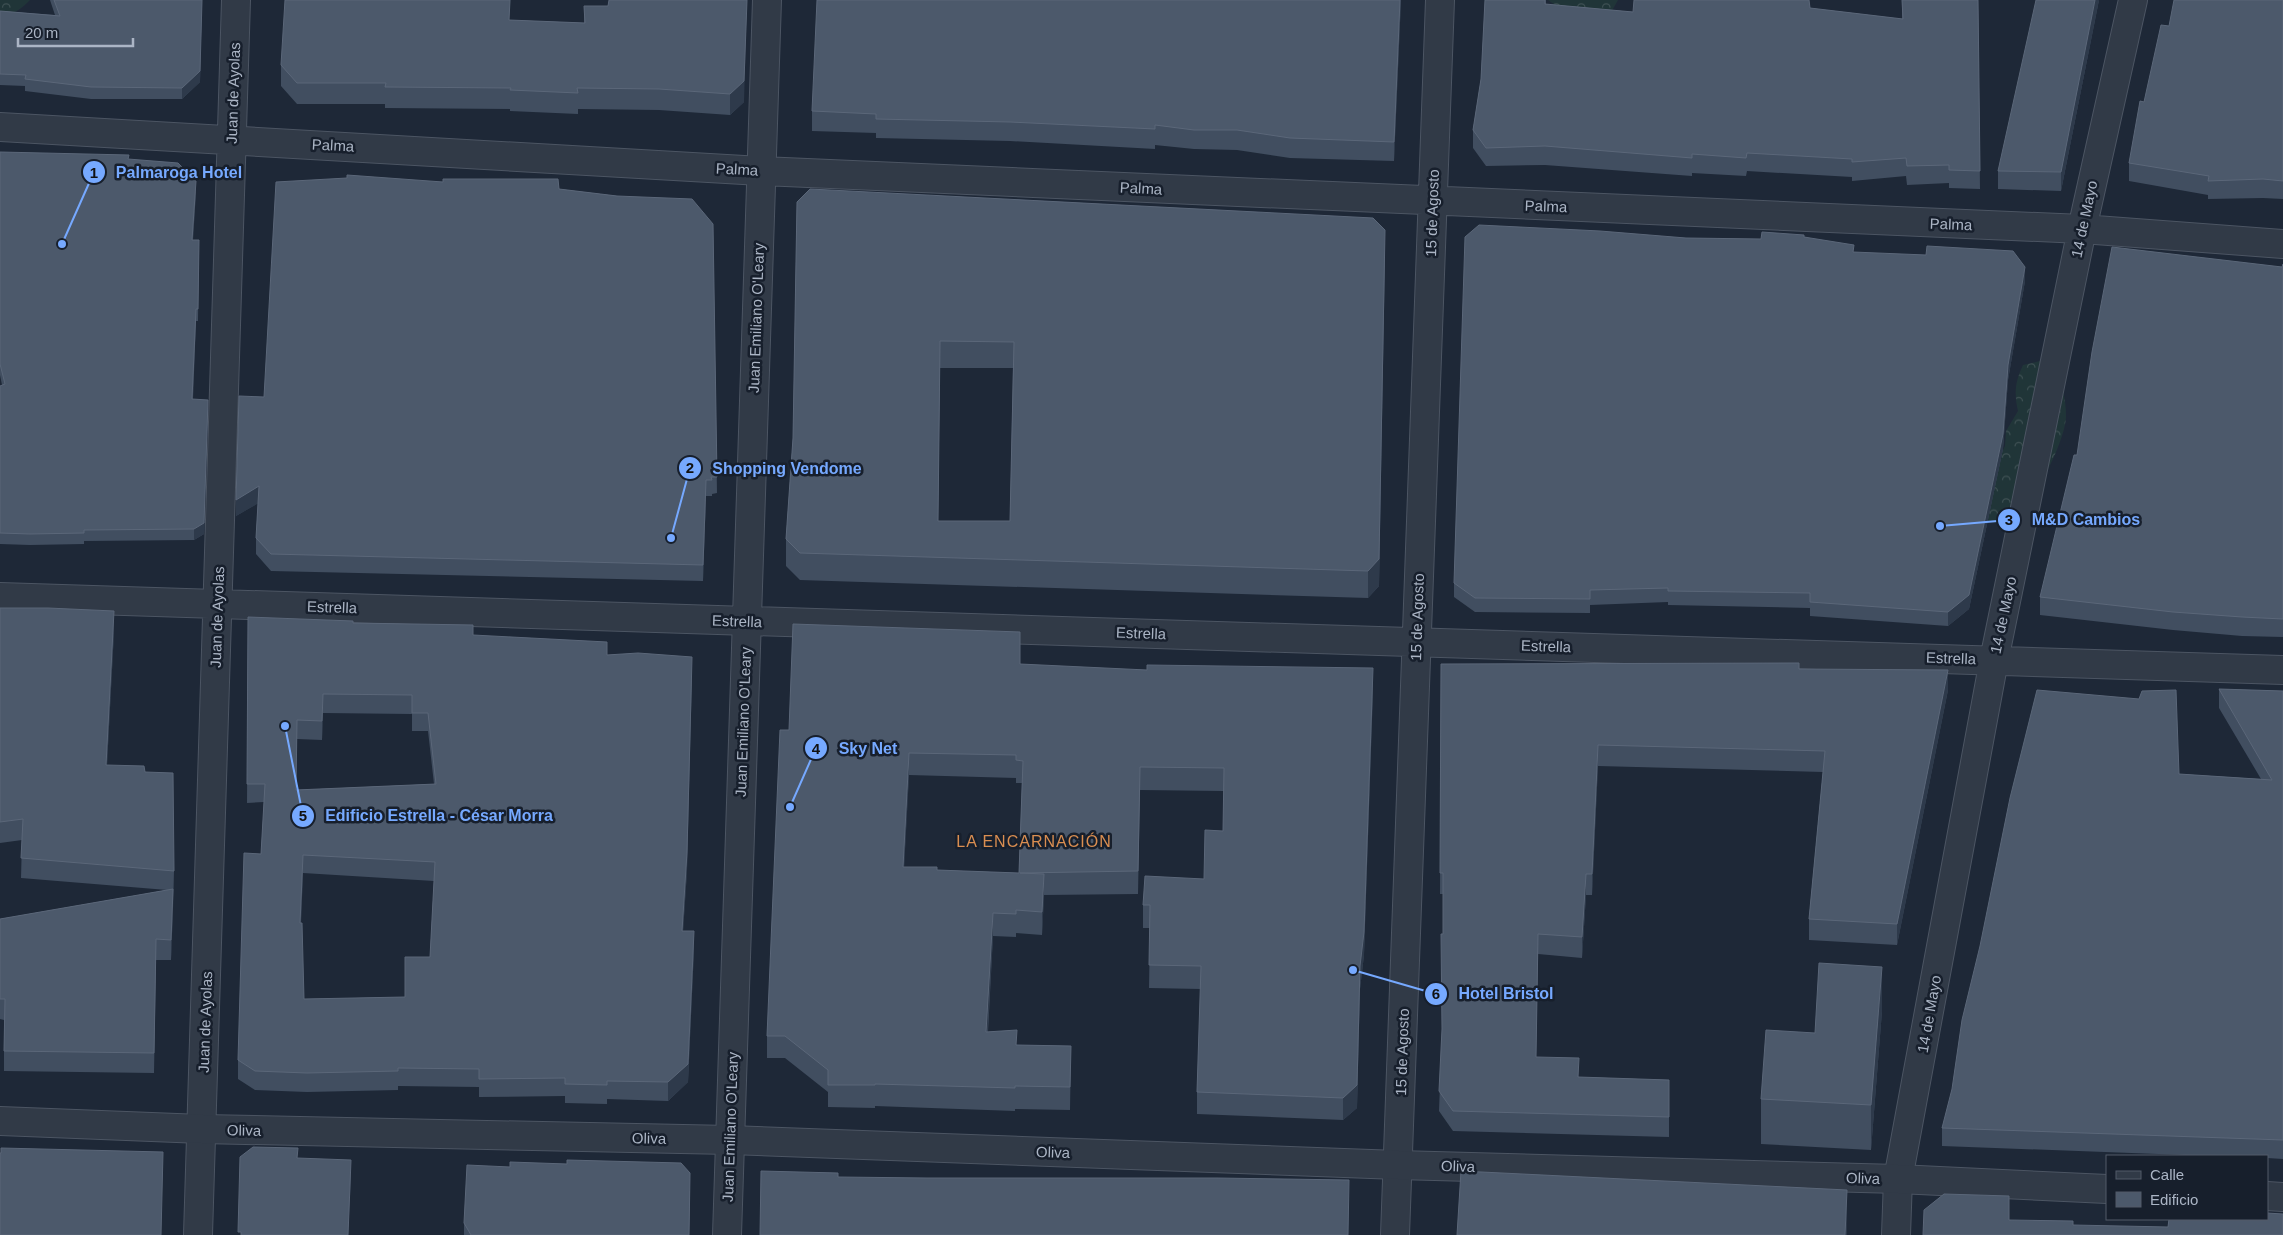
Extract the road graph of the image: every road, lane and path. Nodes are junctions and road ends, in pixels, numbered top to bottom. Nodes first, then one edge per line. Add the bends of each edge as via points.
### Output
1 (236, 0) edge
2 (767, 0) edge
3 (1440, 0) edge
4 (2133, 0) edge
5 (0, 126) edge
6 (231, 139) junction
7 (761, 171) junction
8 (1432, 201) junction
9 (2082, 229) junction
10 (2283, 244) edge
11 (0, 596) edge
12 (217, 603) junction
13 (747, 621) junction
14 (1416, 642) junction
15 (1994, 660) junction
16 (2283, 670) edge
17 (0, 1121) edge
18 (202, 1129) junction
19 (730, 1140) junction
20 (1398, 1165) junction
21 (1898, 1179) junction
22 (2106, 1189) edge
23 (2268, 1196) edge
24 (2283, 1197) edge
25 (198, 1235) edge
26 (727, 1235) edge
27 (1395, 1235) edge
28 (1896, 1235) edge

1 - 6 street, Juan de Ayolas
2 - 7 street, Juan Emiliano O'Leary
3 - 8 street, 15 de Agosto
4 - 9 street, 14 de Mayo
5 - 6 street, Palma
6 - 7 street, Palma
6 - 12 street, Juan de Ayolas
7 - 8 street, Palma
7 - 13 street, Juan Emiliano O'Leary
8 - 9 street, Palma
8 - 14 street, 15 de Agosto
9 - 10 street, Palma
9 - 15 street, 14 de Mayo
11 - 12 street, Estrella
12 - 13 street, Estrella
12 - 18 street, Juan de Ayolas
13 - 14 street, Estrella
13 - 19 street, Juan Emiliano O'Leary
14 - 15 street, Estrella
14 - 20 street, 15 de Agosto
15 - 16 street, Estrella
15 - 21 street, 14 de Mayo
17 - 18 street, Oliva
18 - 19 street, Oliva
18 - 25 street, Juan de Ayolas
19 - 20 street, Oliva
19 - 26 street, Juan Emiliano O'Leary
20 - 21 street, Oliva
20 - 27 street, 15 de Agosto
21 - 22 street, Oliva
21 - 28 street, 14 de Mayo
23 - 24 street

